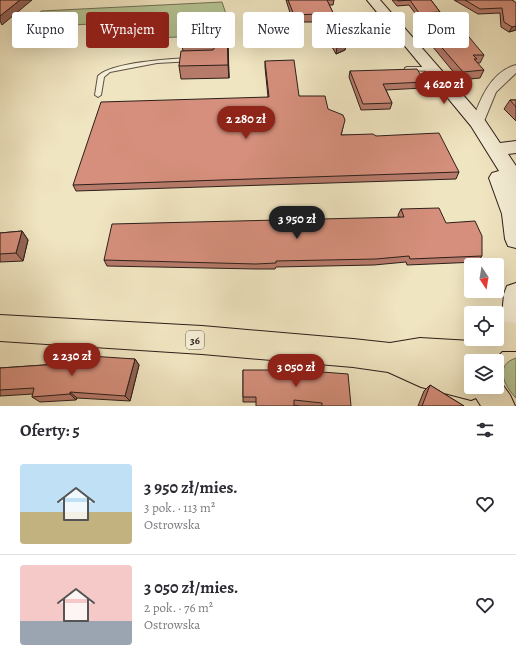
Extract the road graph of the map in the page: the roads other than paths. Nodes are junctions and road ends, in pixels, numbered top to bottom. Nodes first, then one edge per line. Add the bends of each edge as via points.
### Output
1 (373, 0) edge
2 (197, 60) edge
3 (516, 68) edge
4 (432, 69) junction
5 (398, 70) edge
6 (98, 94) dead end
7 (478, 123) junction
8 (516, 147) edge
9 (496, 150) junction
10 (516, 192) edge
11 (514, 206) edge
12 (516, 239) edge
13 (516, 294) edge
14 (504, 326) edge
15 (0, 328) edge
16 (486, 346) edge
17 (390, 358) junction
18 (464, 386) edge

1 - 4 street
2 - 6 lane via 157,62 108,71 101,76
3 - 7 street via 498,81 488,94
4 - 5 lane
4 - 7 street
7 - 9 street
8 - 9 street
9 - 10 street via 511,174
9 - 11 street via 497,172
11 - 12 street
13 - 14 street
15 - 17 main road, 36 via 308,348
16 - 17 main road, 36 via 420,352
17 - 18 main road, 36 via 421,372

